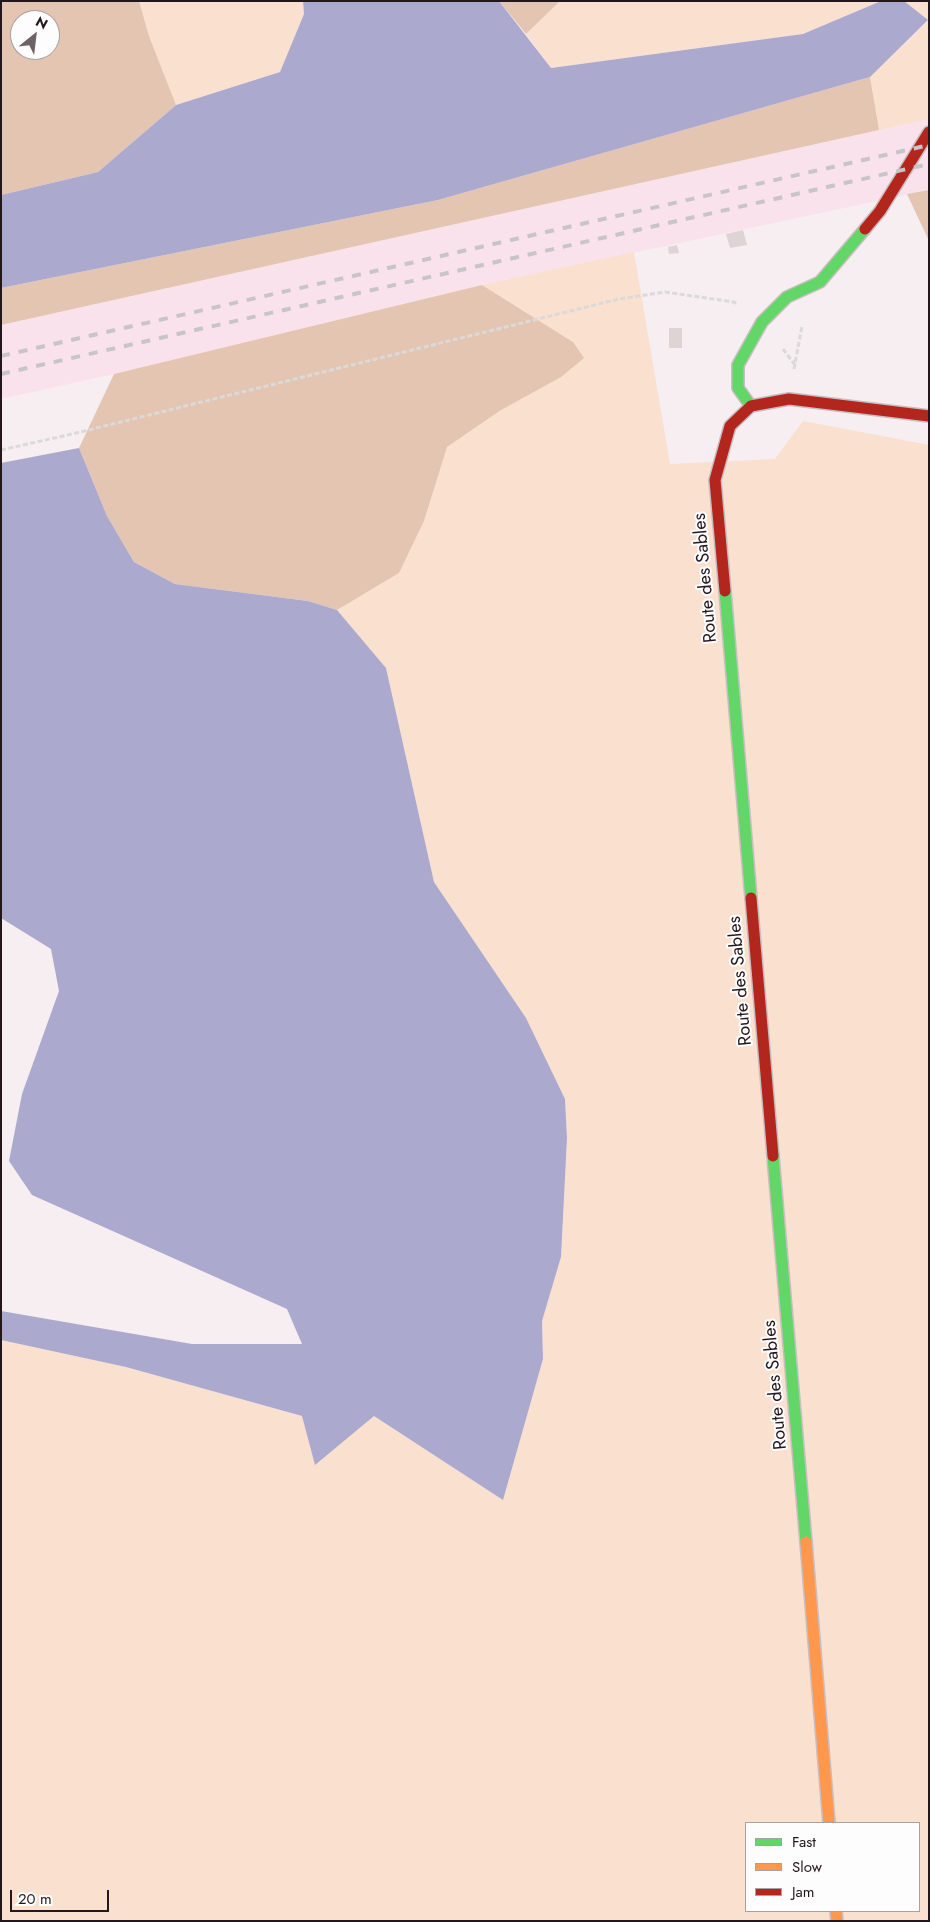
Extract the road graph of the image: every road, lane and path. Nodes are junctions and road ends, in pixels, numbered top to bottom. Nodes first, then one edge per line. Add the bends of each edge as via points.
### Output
1 (929, 132) edge
2 (762, 322) junction
3 (752, 406) junction
4 (929, 416) edge
5 (1, 450) edge
6 (829, 1822) edge

1 - 2 street via 880,211 820,282 787,297
2 - 3 street via 738,365 738,388
2 - 5 path via 734,302 665,292 618,299
3 - 4 street via 789,399
3 - 6 street, Route des Sables via 730,426 715,480

